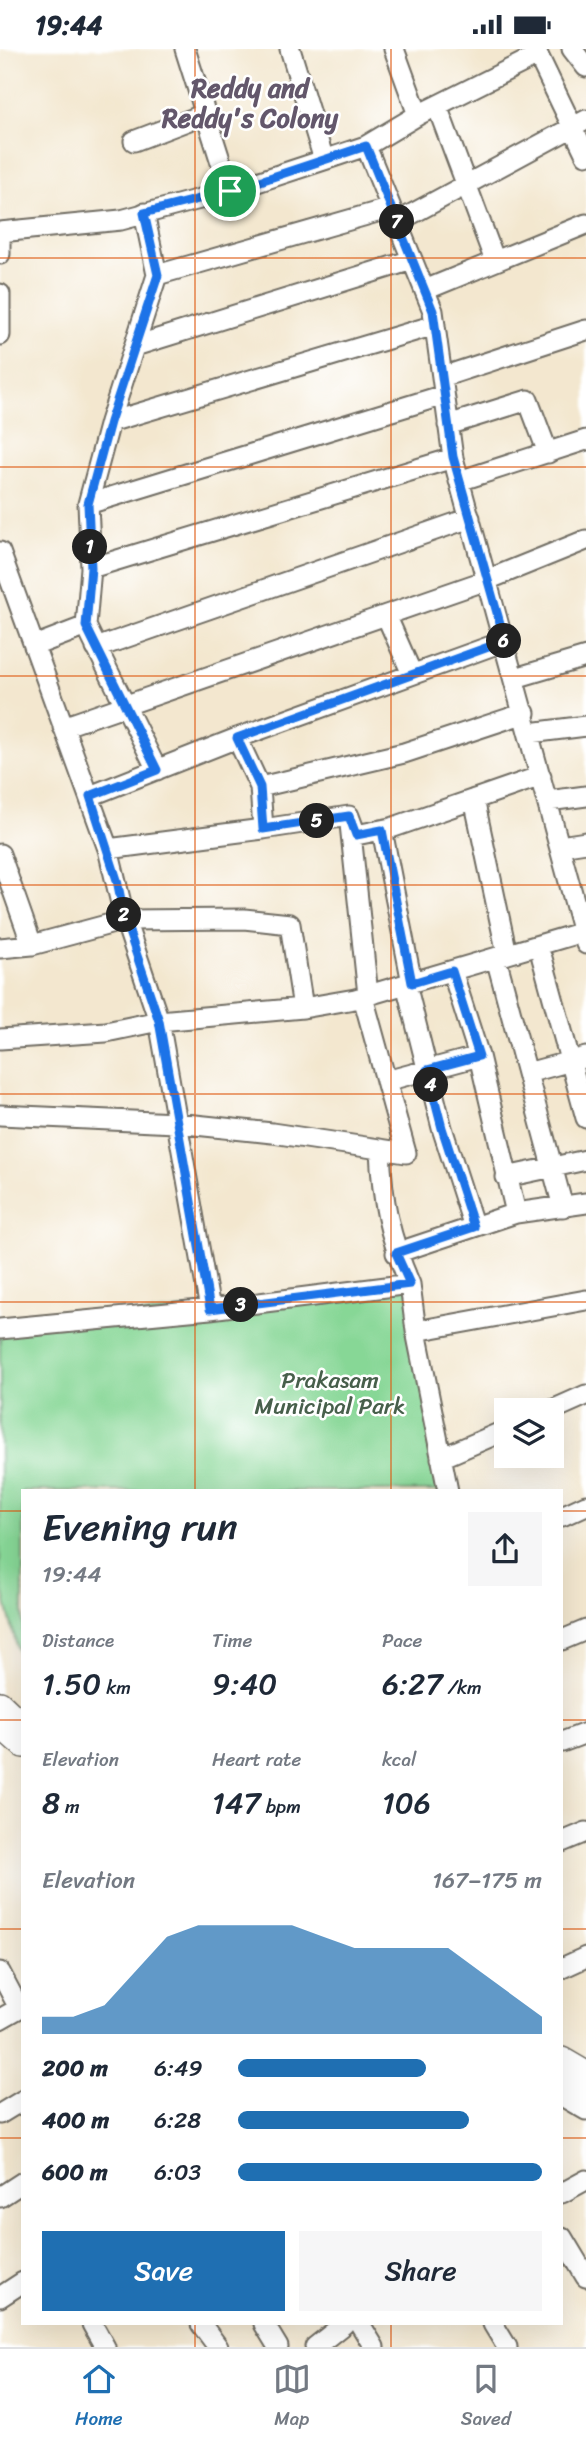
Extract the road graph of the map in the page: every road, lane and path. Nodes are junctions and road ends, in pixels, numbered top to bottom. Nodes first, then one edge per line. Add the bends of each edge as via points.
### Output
1 (185, 49) edge
2 (394, 49) edge
3 (572, 49) edge
4 (293, 50) edge
5 (542, 52) edge
6 (586, 67) edge
7 (437, 106) junction
8 (205, 114) junction
9 (418, 115) junction
10 (580, 124) edge
11 (134, 141) dead end
12 (366, 146) junction
13 (586, 155) edge
14 (324, 160) junction
15 (466, 185) junction
16 (230, 191) junction
17 (144, 213) junction
18 (394, 215) junction
19 (586, 224) edge
20 (0, 232) edge
21 (0, 254) edge
22 (412, 260) junction
23 (495, 261) junction
24 (158, 275) junction
25 (425, 290) junction
26 (0, 294) edge
27 (435, 325) junction
28 (586, 330) edge
29 (0, 335) edge
30 (135, 346) junction
31 (443, 386) junction
32 (110, 422) junction
33 (448, 425) junction
34 (586, 440) edge
35 (548, 453) junction
36 (453, 457) junction
37 (459, 481) junction
38 (88, 504) junction
39 (470, 518) junction
40 (586, 540) edge
41 (0, 552) edge
42 (91, 568) junction
43 (487, 580) junction
44 (386, 615) junction
45 (86, 626) junction
46 (505, 641) junction
47 (34, 646) junction
48 (96, 647) junction
49 (586, 657) edge
50 (412, 674) junction
51 (515, 678) junction
52 (124, 707) junction
53 (525, 713) junction
54 (586, 726) edge
55 (63, 727) junction
56 (530, 733) junction
57 (237, 738) junction
58 (157, 770) junction
59 (541, 776) junction
60 (260, 787) junction
61 (90, 796) junction
62 (586, 796) edge
63 (474, 799) junction
64 (548, 801) junction
65 (349, 816) junction
66 (263, 829) junction
67 (382, 830) junction
68 (586, 842) edge
69 (560, 846) junction
70 (108, 849) junction
71 (0, 854) edge
72 (125, 920) junction
73 (585, 936) edge
74 (32, 945) junction
75 (0, 948) edge
76 (502, 956) junction
77 (542, 958) dead end
78 (452, 971) junction
79 (409, 984) junction
80 (365, 996) junction
81 (303, 1009) junction
82 (159, 1021) junction
83 (0, 1038) edge
84 (479, 1056) junction
85 (578, 1059) edge
86 (427, 1070) junction
87 (527, 1073) junction
88 (386, 1081) junction
89 (0, 1115) edge
90 (586, 1118) edge
91 (176, 1123) junction
92 (380, 1149) junction
93 (586, 1160) edge
94 (552, 1169) junction
95 (506, 1177) junction
96 (586, 1203) edge
97 (563, 1207) junction
98 (516, 1213) junction
99 (474, 1227) junction
100 (396, 1253) junction
101 (410, 1284) junction
102 (586, 1300) edge
103 (210, 1309) junction
104 (0, 1329) edge
105 (416, 1331) junction
106 (586, 1395) edge
107 (564, 1405) edge
108 (494, 1435) edge
109 (441, 1458) junction
110 (448, 1489) edge
111 (586, 1505) edge
112 (563, 1516) edge
113 (586, 1630) edge
114 (563, 1640) edge
115 (0, 1690) edge
116 (0, 1703) edge
117 (21, 1710) edge
118 (21, 1723) edge
119 (0, 1726) edge
120 (586, 1733) edge
121 (0, 1741) edge
122 (563, 1742) edge
123 (21, 1744) edge
124 (21, 1758) edge
125 (586, 1832) edge
126 (563, 1842) edge
127 (586, 1957) edge
128 (563, 1968) edge
129 (0, 1972) edge
130 (21, 2007) edge
131 (0, 2019) edge
132 (563, 2082) edge
133 (586, 2095) edge
134 (563, 2097) edge
135 (21, 2101) edge
136 (586, 2110) edge
137 (0, 2114) edge
138 (586, 2180) edge
139 (21, 2183) edge
140 (563, 2192) edge
141 (0, 2197) edge
142 (563, 2239) edge
143 (586, 2277) edge
144 (21, 2283) edge
145 (0, 2297) edge
146 (93, 2325) edge
147 (202, 2325) edge
148 (265, 2325) edge
149 (343, 2325) edge
150 (361, 2325) edge
151 (494, 2325) edge
152 (105, 2347) edge
153 (218, 2347) edge
154 (278, 2347) edge
155 (315, 2347) edge
156 (374, 2347) edge
157 (507, 2347) edge

1 - 8 street
2 - 9 street
3 - 6 street
4 - 14 street
5 - 7 street
5 - 10 street
7 - 9 street
7 - 15 street
8 - 11 street
8 - 16 street
9 - 12 street
10 - 13 street
10 - 15 street
12 - 14 street
12 - 18 street
14 - 16 street
15 - 18 street
15 - 23 street
16 - 17 street
17 - 20 street via 121,220
17 - 24 street
18 - 22 street
18 - 24 street
19 - 23 street
20 - 21 street
22 - 25 street
22 - 30 street
23 - 25 street
24 - 30 street
25 - 27 street
26 - 29 street
27 - 31 street
27 - 32 street
28 - 31 street
30 - 32 street
31 - 33 street
31 - 38 street
32 - 38 street
33 - 35 street via 528,400
33 - 36 street
34 - 35 street
35 - 37 street
36 - 37 street
36 - 42 street
37 - 39 street
38 - 42 street
39 - 43 street
39 - 48 street
40 - 43 street
41 - 47 street
42 - 45 street
43 - 44 street
43 - 46 street
44 - 50 street
44 - 52 street
45 - 47 street
45 - 48 street
46 - 50 street
46 - 51 street
47 - 55 street
48 - 52 street
49 - 51 street
50 - 57 street
51 - 53 street
52 - 55 street
52 - 58 street
53 - 56 street
53 - 60 street via 404,753
54 - 56 street
55 - 61 street
56 - 59 street
57 - 58 street
57 - 60 street
58 - 61 street
59 - 63 street
59 - 64 street
60 - 66 street
61 - 70 street
62 - 64 street
63 - 67 street
63 - 76 street
64 - 69 street
65 - 66 street
65 - 67 street via 356,835
65 - 80 street
66 - 70 street
67 - 79 street
68 - 69 street
69 - 73 street
70 - 72 street
71 - 74 street
72 - 74 street
72 - 81 street via 244,919 290,924
72 - 82 street
73 - 76 street
74 - 75 street
76 - 78 street
76 - 87 street
77 - 85 street
78 - 79 street
78 - 84 street
79 - 80 street
79 - 86 street
80 - 81 street
80 - 88 street
81 - 82 street
82 - 83 street via 106,1033
82 - 91 street
84 - 86 street
84 - 95 street
85 - 87 street
85 - 90 street
86 - 88 street
86 - 99 street
87 - 94 street
88 - 92 street via 406,1153
89 - 91 street
91 - 92 street
91 - 103 street
92 - 100 street via 382,1199
93 - 94 street
94 - 95 street
94 - 97 street
95 - 98 street
96 - 97 street
97 - 98 street
98 - 99 street
99 - 100 street
100 - 101 street
101 - 103 street
101 - 105 street
102 - 105 street
103 - 104 street
105 - 109 street
106 - 107 street
108 - 109 street
109 - 110 street
111 - 112 street
113 - 114 street
115 - 117 street
116 - 118 main road
119 - 123 main road
120 - 122 street
121 - 124 street
125 - 126 street
127 - 128 street
129 - 130 street
130 - 131 street
132 - 133 main road
134 - 136 street
135 - 137 street
138 - 140 street
139 - 141 street
142 - 143 street
144 - 145 street
146 - 152 street
147 - 153 street
148 - 154 street
149 - 155 street
150 - 156 street
151 - 157 street

